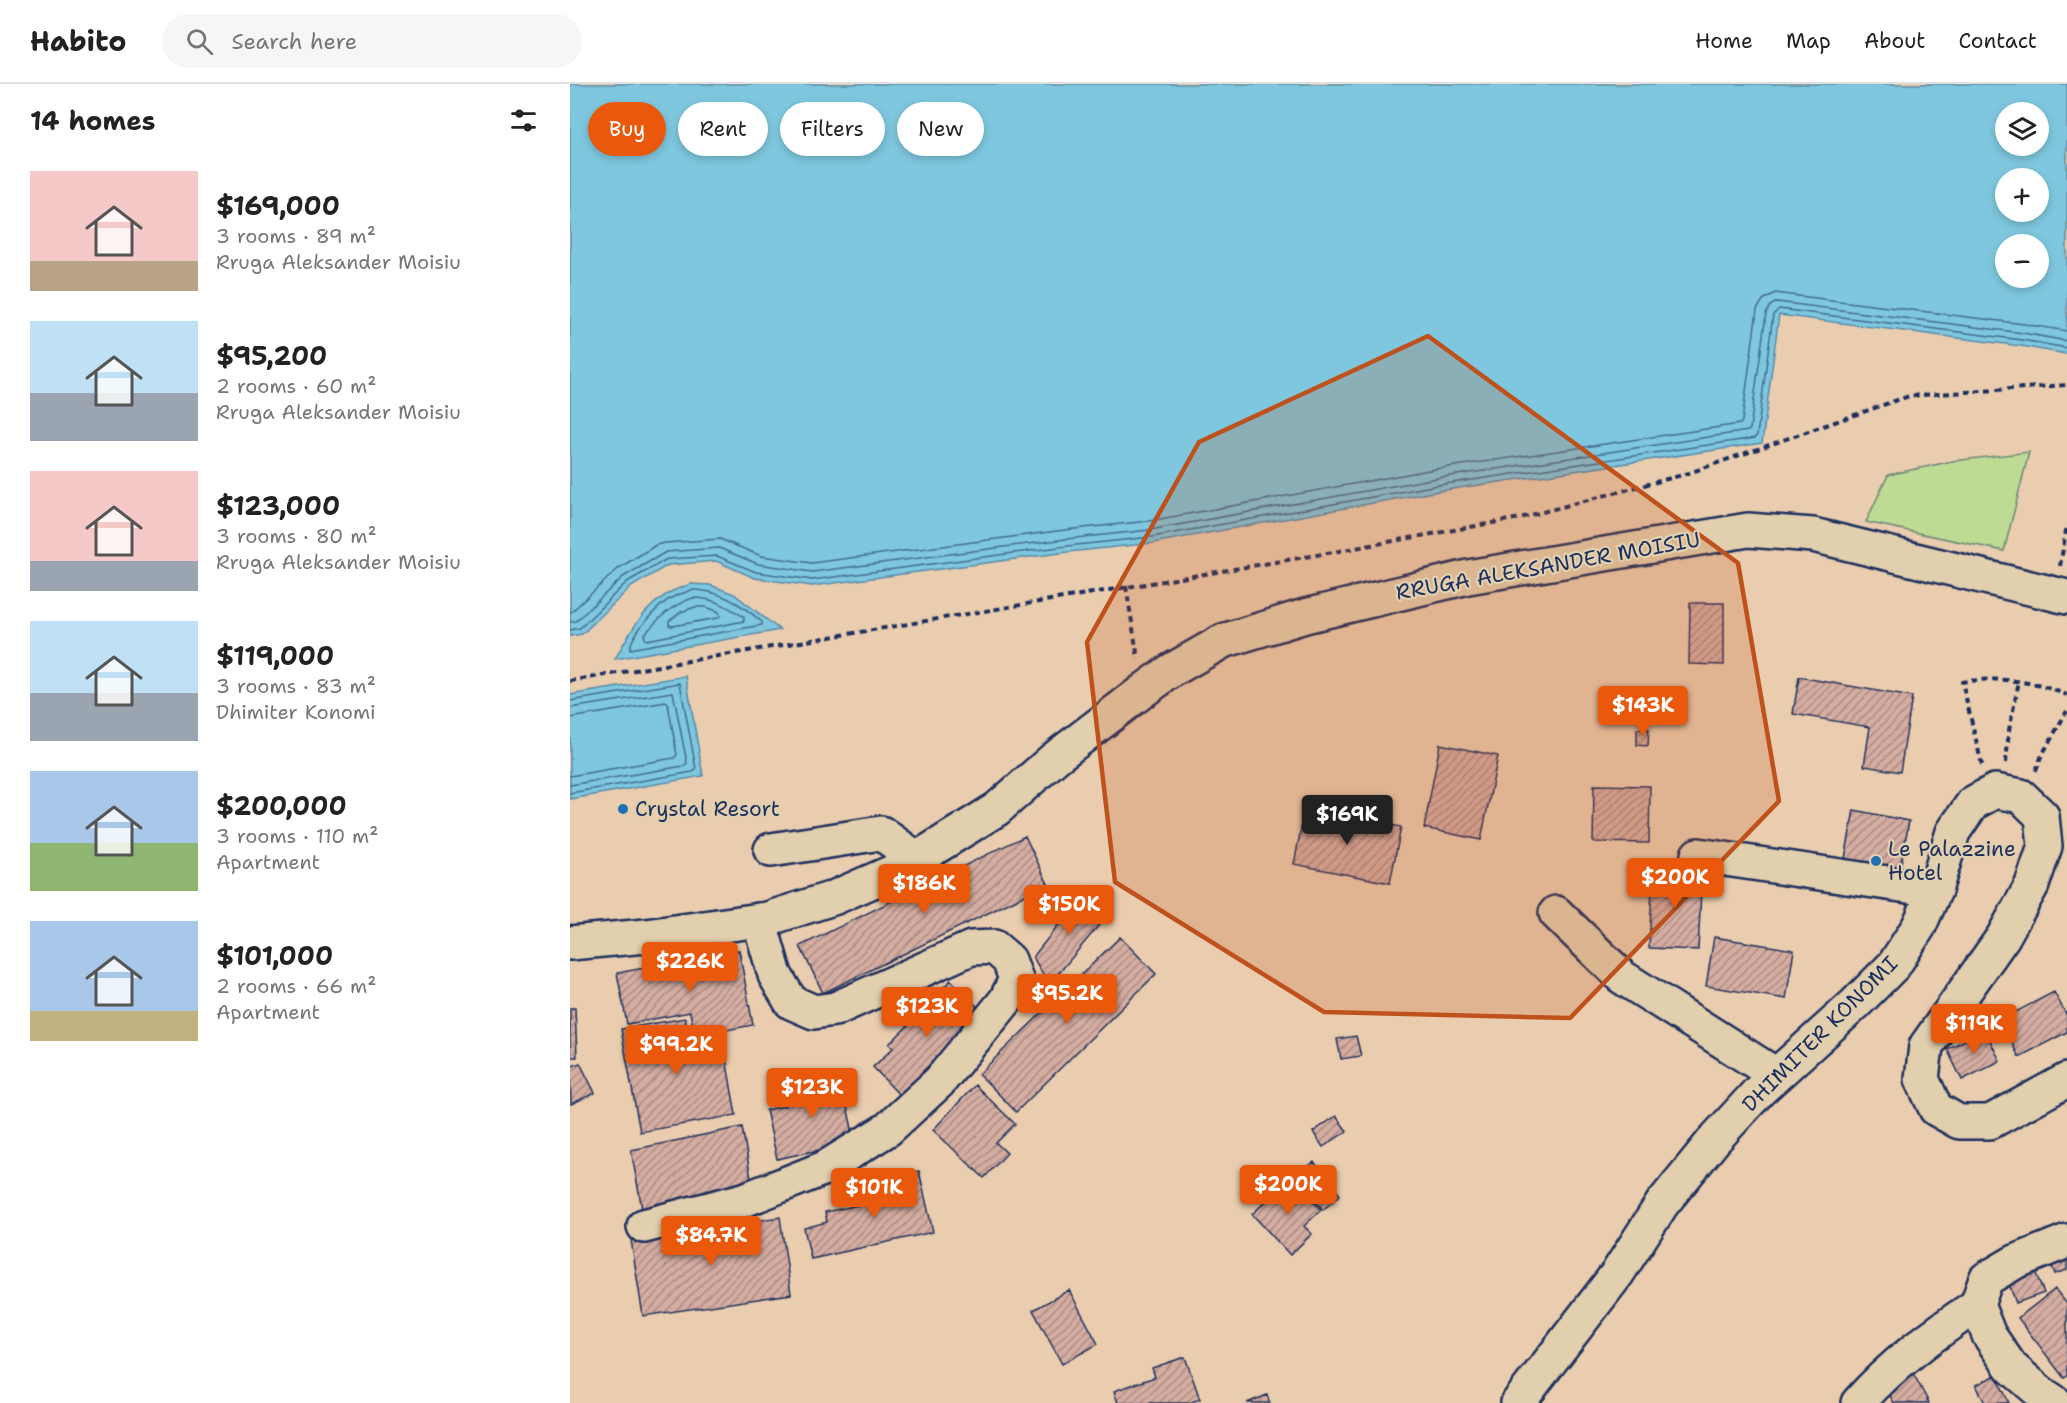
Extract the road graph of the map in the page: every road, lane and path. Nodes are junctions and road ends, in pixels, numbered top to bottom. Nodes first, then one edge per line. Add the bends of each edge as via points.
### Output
1 (2067, 385) edge
2 (2067, 525) edge
3 (2063, 584) edge
4 (1126, 586) junction
5 (570, 681) edge
6 (2019, 681) junction
7 (1144, 690) junction
8 (2067, 695) edge
9 (2067, 711) edge
10 (2007, 797) junction
11 (771, 850) dead end
12 (1698, 855) dead end
13 (917, 859) junction
14 (1935, 890) junction
15 (1556, 913) dead end
16 (759, 920) junction
17 (570, 943) edge
18 (1776, 1075) junction
19 (2067, 1080) edge
20 (644, 1226) dead end
21 (2067, 1241) edge
22 (1977, 1305) junction
23 (1518, 1403) edge
24 (1858, 1403) edge
25 (2056, 1403) edge

1 - 4 path via 1909,396 1686,474 1520,518
2 - 3 path
3 - 7 main road, RRUGA ALEKSANDER MOISIU via 1813,535 1748,530 1468,577 1305,616 1223,641
4 - 5 path
4 - 7 path
6 - 8 path
6 - 10 path via 2006,752
6 - 10 path via 1962,682
7 - 13 main road, RRUGA ALEKSANDER MOISIU via 1055,758 997,809
9 - 10 path via 2042,755
10 - 14 main road, DHIMITER KONOMI via 1973,803 1953,832
10 - 19 main road via 2042,816 2045,846 2032,885 2003,937 1926,1046 1922,1078 1936,1109 1959,1122 1990,1122
11 - 13 main road via 881,833
12 - 14 main road
13 - 16 main road, RRUGA ALEKSANDER MOISIU via 833,898
14 - 18 main road, DHIMITER KONOMI via 1919,926 1894,965
15 - 18 main road via 1622,977
16 - 17 main road, RRUGA ALEKSANDER MOISIU
16 - 20 main road via 775,975 791,1002 814,1012 836,1009 971,948 994,947 1009,960 1016,979 1006,1000 939,1082 888,1129 825,1168 744,1200
18 - 23 main road, DHIMITER KONOMI via 1715,1139 1662,1204 1617,1274
21 - 22 main road via 2015,1262 1986,1279
22 - 24 main road via 1933,1334
22 - 25 main road via 1989,1335 2011,1367

